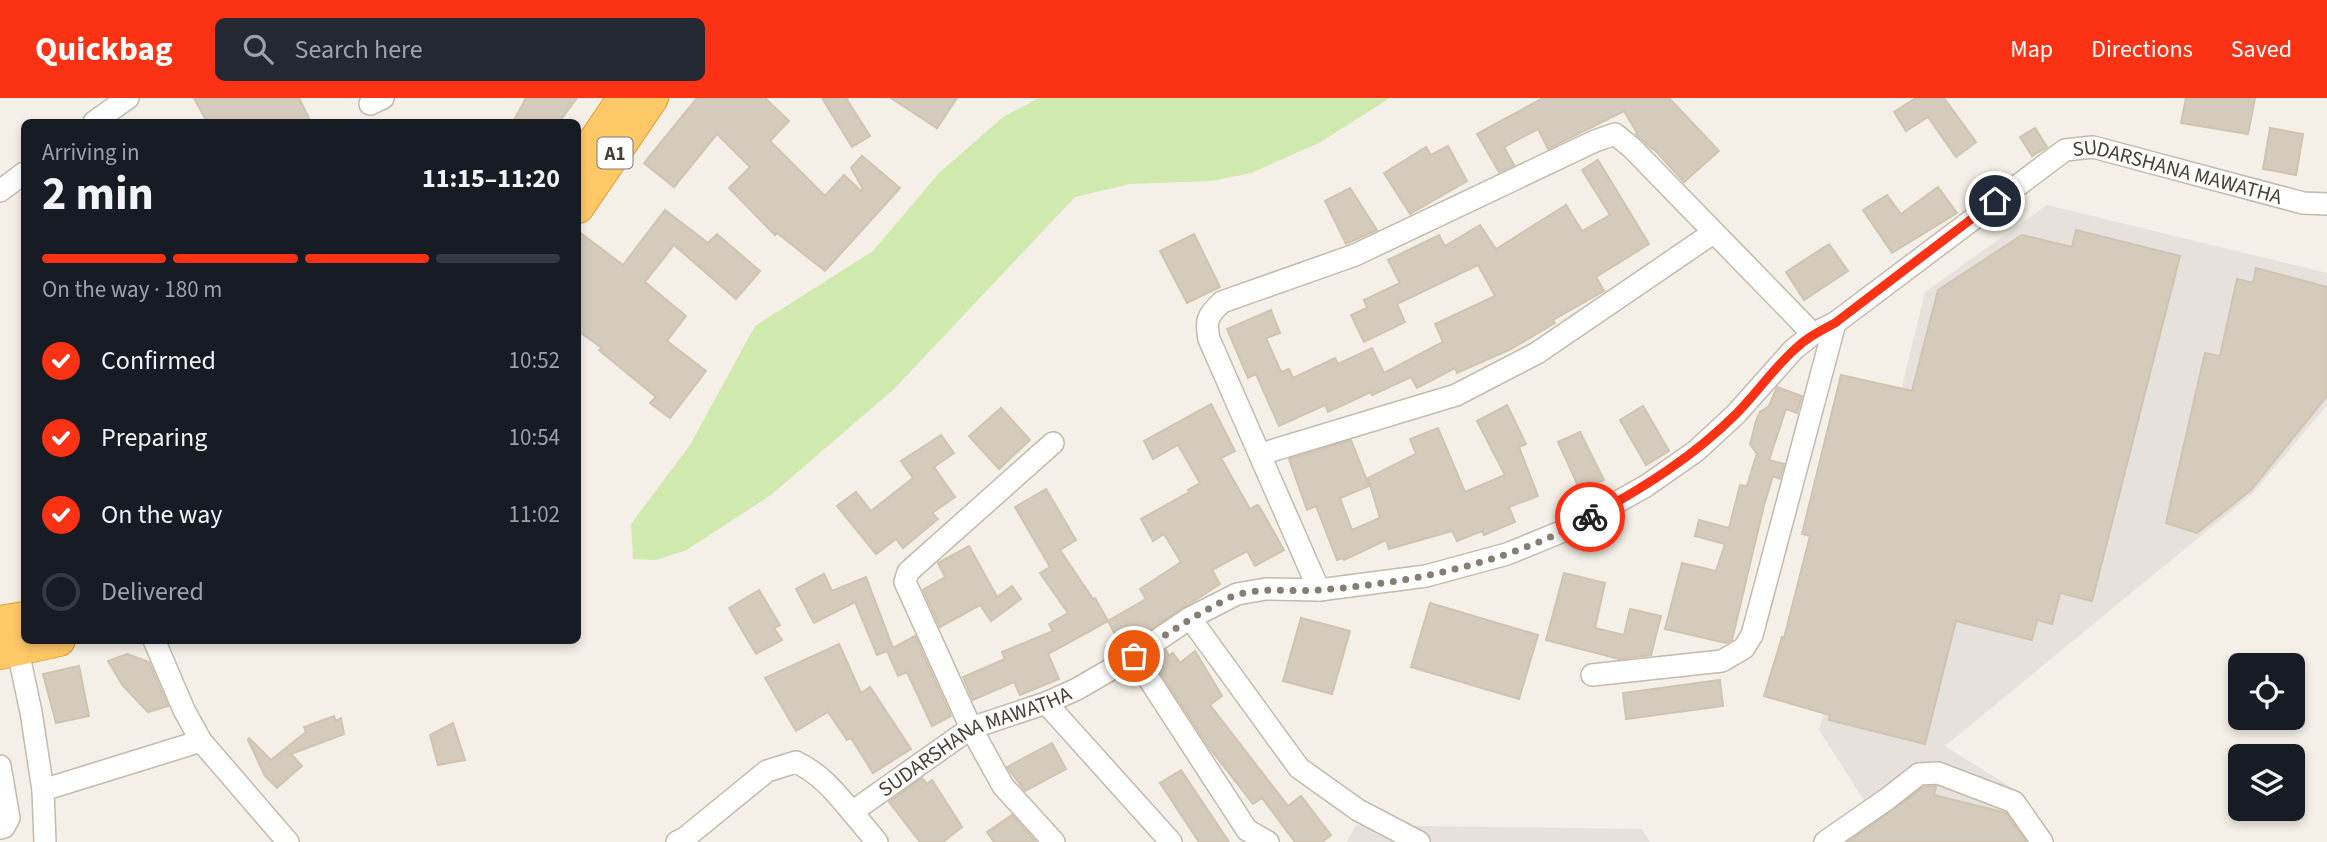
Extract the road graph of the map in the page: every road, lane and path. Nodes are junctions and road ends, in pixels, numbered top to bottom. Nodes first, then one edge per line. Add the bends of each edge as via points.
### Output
1 (128, 98) edge
2 (624, 98) edge
3 (652, 98) edge
4 (98, 119) edge
5 (581, 161) edge
6 (21, 175) edge
7 (0, 191) edge
8 (581, 203) edge
9 (2327, 204) edge
10 (1713, 233) junction
11 (1835, 323) junction
12 (1813, 334) junction
13 (1054, 443) dead end
14 (1261, 454) junction
15 (1319, 590) junction
16 (1190, 618) junction
17 (11, 633) edge
18 (156, 644) edge
19 (1134, 656) junction
20 (1592, 675) dead end
21 (1046, 703) junction
22 (971, 728) junction
23 (201, 741) junction
24 (0, 766) edge
25 (43, 790) junction
26 (852, 812) junction
27 (0, 828) edge
28 (1250, 836) edge
29 (45, 842) edge
30 (288, 842) edge
31 (677, 842) edge
32 (877, 842) edge
33 (1054, 842) edge
34 (1171, 842) edge
35 (1268, 842) edge
36 (1419, 842) edge
37 (1825, 842) edge
38 (2042, 842) edge

1 - 4 street
2 - 5 highway, A1
3 - 8 highway, A1
6 - 7 street
9 - 11 street, SUDARSHANA MAWATHA via 2303,203 2093,147 2065,150
10 - 12 street
10 - 14 street via 1537,353 1456,395
10 - 14 street via 1615,134 1355,255 1222,302 1205,323 1209,339
11 - 12 street, SUDARSHANA MAWATHA
11 - 20 street via 1752,635 1744,648 1722,661
12 - 15 street, SUDARSHANA MAWATHA via 1696,451 1573,527 1507,554 1426,576
13 - 22 street via 908,572 905,582
14 - 15 street
15 - 16 street, SUDARSHANA MAWATHA via 1266,589 1237,594
16 - 19 street, SUDARSHANA MAWATHA
16 - 36 street via 1299,768 1358,810
17 - 25 street
18 - 23 street
19 - 21 street, SUDARSHANA MAWATHA
19 - 28 street
21 - 22 street, SUDARSHANA MAWATHA
21 - 34 street
22 - 26 street, SUDARSHANA MAWATHA
22 - 33 street via 1003,786
23 - 25 street
23 - 30 street
24 - 27 street via 9,818
25 - 29 street
26 - 31 street via 828,783 796,762 767,771
26 - 32 street
28 - 35 street
37 - 38 street via 1919,774 1938,773 2014,802

